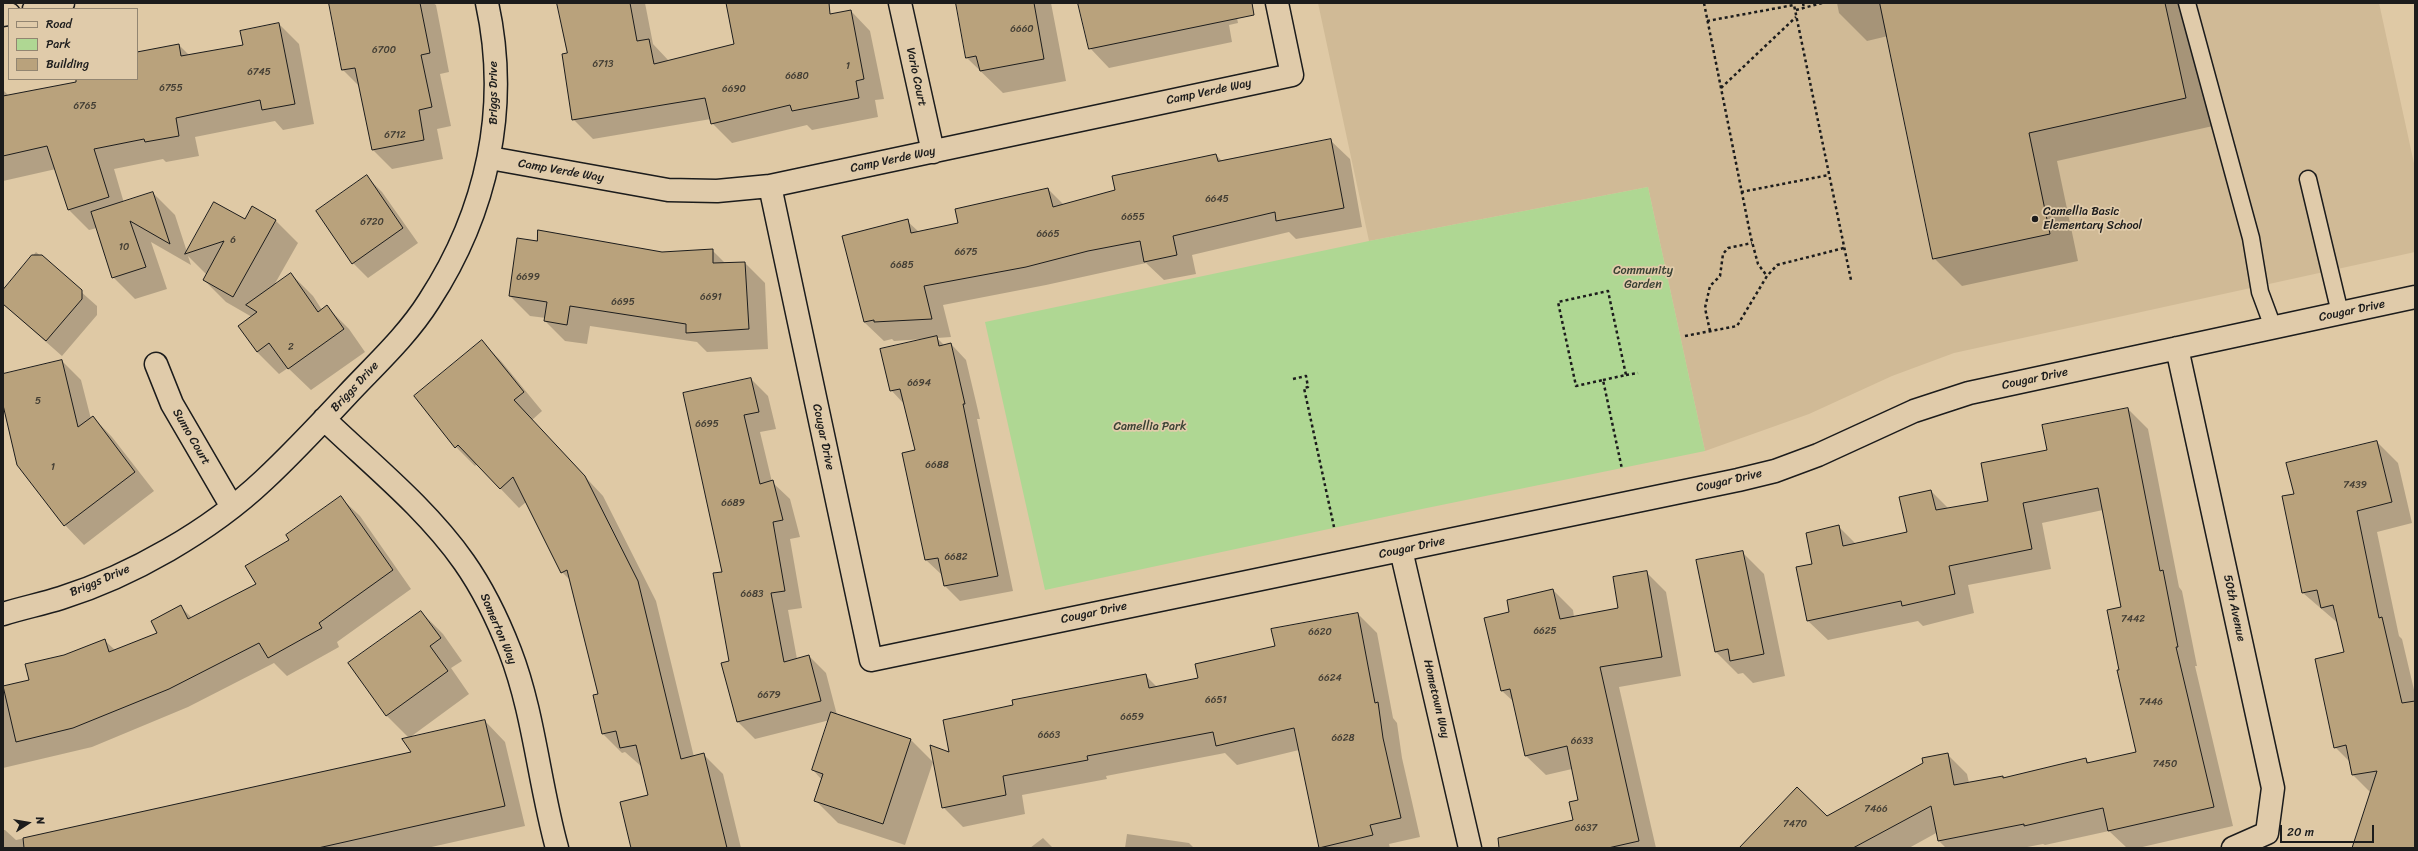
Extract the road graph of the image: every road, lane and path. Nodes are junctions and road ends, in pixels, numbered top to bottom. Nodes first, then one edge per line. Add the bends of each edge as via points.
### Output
1 (63, 3) edge
2 (487, 3) edge
3 (900, 3) edge
4 (1277, 3) edge
5 (1704, 3) edge
6 (1802, 3) edge
7 (1822, 3) edge
8 (2187, 3) edge
9 (39, 8) edge
10 (1804, 8) junction
11 (1796, 10) junction
12 (1797, 17) junction
13 (1707, 21) junction
14 (1721, 88) junction
15 (932, 152) junction
16 (490, 158) junction
17 (1829, 175) junction
18 (2308, 179) dead end
19 (770, 186) junction
20 (1741, 192) junction
21 (1752, 243) junction
22 (1844, 248) junction
23 (1767, 276) junction
24 (1851, 280) dead end
25 (2415, 297) edge
26 (2340, 313) junction
27 (2272, 327) junction
28 (1710, 331) junction
29 (1685, 336) dead end
30 (2177, 348) junction
31 (156, 364) dead end
32 (1638, 373) dead end
33 (1626, 375) junction
34 (1293, 379) dead end
35 (1603, 380) junction
36 (324, 419) junction
37 (1622, 469) dead end
38 (232, 507) junction
39 (1334, 527) dead end
40 (1401, 550) junction
41 (3, 614) edge
42 (557, 848) edge
43 (1470, 848) edge
44 (2234, 848) edge

1 - 9 street
2 - 16 street, Briggs Drive via 497,81
3 - 15 street, Vario Court
4 - 15 street, Camp Verde Way via 1292,75
5 - 13 path
6 - 10 path
7 - 10 path
8 - 27 lane via 2251,238 2260,292
10 - 11 path
11 - 12 path
11 - 13 path via 1794,5
12 - 14 path
12 - 17 path
13 - 14 path
14 - 20 path
15 - 19 street, Camp Verde Way
16 - 19 street, Camp Verde Way via 668,190 717,191
16 - 36 street, Briggs Drive via 478,203 458,252 428,303 395,344
17 - 20 path
17 - 22 path
18 - 26 lane
19 - 40 street, Cougar Drive via 870,660
20 - 21 path
21 - 23 path via 1758,264
21 - 28 path via 1728,248 1723,254 1720,276 1710,286 1705,308
22 - 23 path via 1776,265
22 - 24 path
23 - 28 path via 1737,326
25 - 26 street, Cougar Drive
26 - 27 street, Cougar Drive
27 - 30 street, Cougar Drive
28 - 29 path
30 - 40 street, Cougar Drive via 1969,393 1914,412 1818,455 1775,471
30 - 44 street, 50th Avenue via 2273,788 2267,833
31 - 38 street, Sumo Court via 172,404
32 - 33 path
33 - 35 path
33 - 35 path via 1608,291 1558,302 1576,386
34 - 39 path via 1306,376 1308,387 1304,388
35 - 37 path
36 - 38 street, Briggs Drive via 263,481
36 - 42 street, Somerton Way via 432,523 464,562 490,605 510,652 523,694
38 - 41 street, Briggs Drive via 173,547 109,579 62,597
40 - 43 street, Hometown Way

